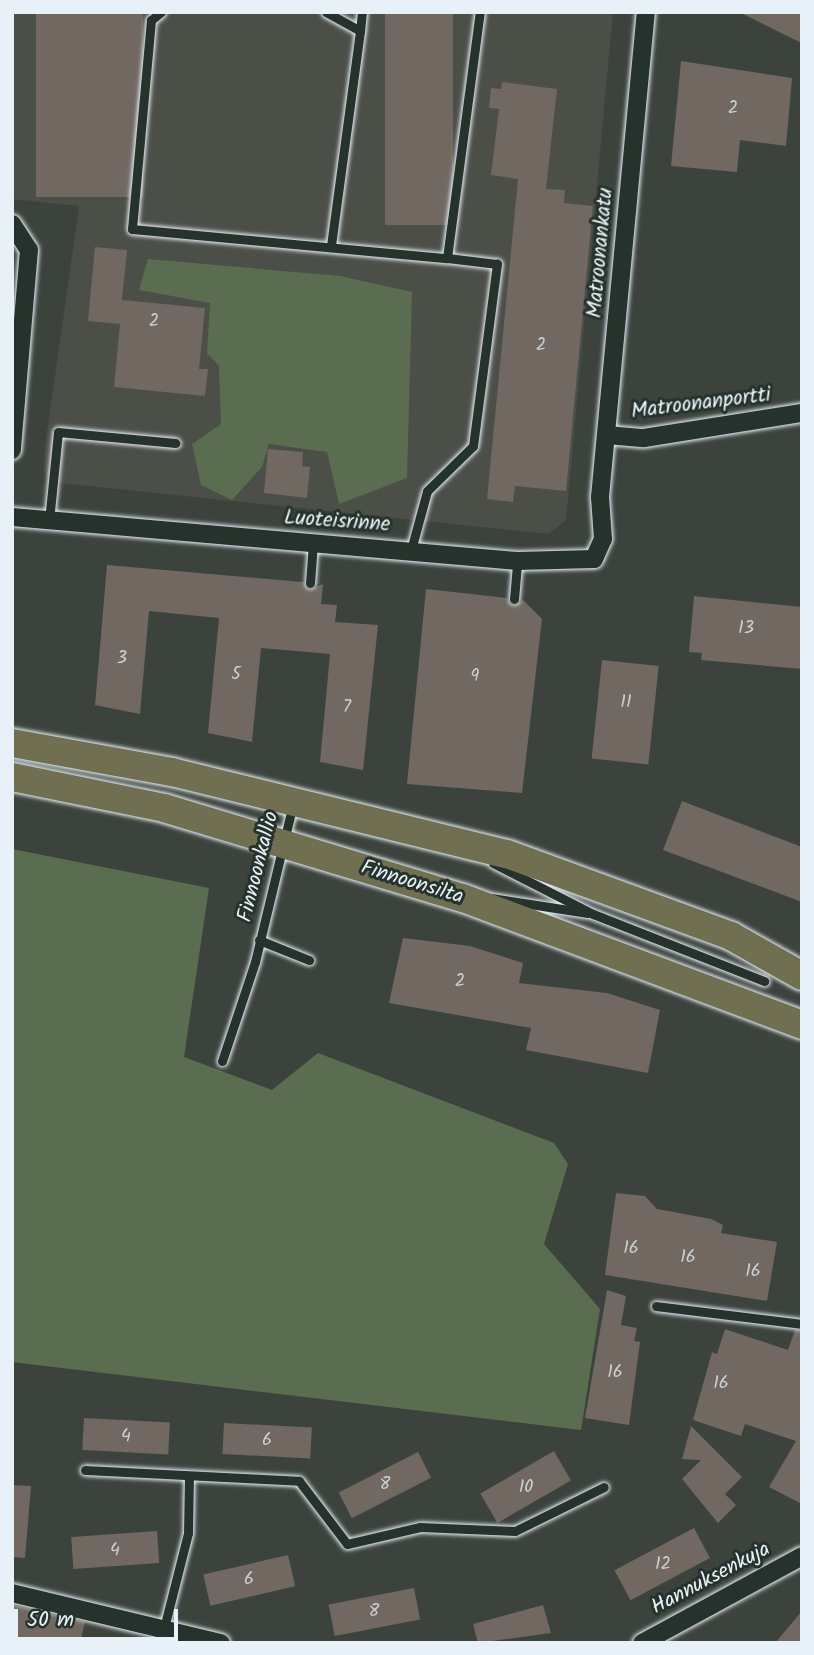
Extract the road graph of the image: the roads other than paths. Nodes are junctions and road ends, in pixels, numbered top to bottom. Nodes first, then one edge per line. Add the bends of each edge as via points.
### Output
1 (161, 12) edge
2 (326, 12) edge
3 (362, 12) edge
4 (480, 12) edge
5 (646, 12) edge
6 (360, 31) junction
7 (12, 224) edge
8 (331, 245) junction
9 (447, 258) junction
10 (19, 303) edge
11 (802, 413) edge
12 (607, 435) junction
13 (175, 443) dead end
14 (12, 450) edge
15 (600, 498) joint
16 (12, 517) edge
17 (48, 523) junction
18 (313, 543) junction
19 (411, 550) junction
20 (517, 561) junction
21 (310, 583) dead end
22 (514, 599) dead end
23 (12, 743) edge
24 (12, 777) edge
25 (293, 802) junction
26 (282, 844) junction
27 (463, 847) junction
28 (463, 898) junction
29 (593, 914) junction
30 (259, 940) junction
31 (309, 960) dead end
32 (802, 976) edge
33 (764, 981) dead end
34 (802, 1025) edge
35 (222, 1061) dead end
36 (656, 1306) dead end
37 (802, 1324) edge
38 (85, 1470) dead end
39 (189, 1476) junction
40 (604, 1487) dead end
41 (802, 1556) edge
42 (12, 1592) edge
43 (164, 1628) junction
44 (221, 1643) edge
45 (642, 1643) edge

1 - 8 lane via 151,20 132,229
2 - 6 lane
3 - 6 lane
4 - 9 lane
5 - 12 street, Matroonankatu
6 - 8 lane
7 - 10 street via 29,250
8 - 9 lane
9 - 19 lane via 497,264 473,446 427,491
10 - 14 street
11 - 12 street, Matroonanportti via 644,438
12 - 15 street, Matroonankatu
13 - 17 lane via 58,432
15 - 20 street, Luoteisrinne via 602,547 594,559
16 - 17 street, Luoteisrinne
17 - 18 street, Luoteisrinne
18 - 19 street, Luoteisrinne
18 - 21 lane
19 - 20 street, Luoteisrinne
20 - 22 lane
23 - 25 main road
24 - 26 main road, Finnoonsilta via 164,808
25 - 26 lane, Finnoonkallio
25 - 27 main road
26 - 28 main road, Finnoonsilta
26 - 30 lane, Finnoonkallio
27 - 29 lane
27 - 32 main road via 507,854 719,931
28 - 29 lane
28 - 34 main road, Finnoonsilta
29 - 33 lane
30 - 31 lane
30 - 35 lane, Finnoonkallio
36 - 37 lane
38 - 39 lane
39 - 40 lane via 299,1481 347,1544 419,1527 515,1531
39 - 43 lane via 188,1533
41 - 45 street, Hannuksenkuja
42 - 43 street
43 - 44 street

